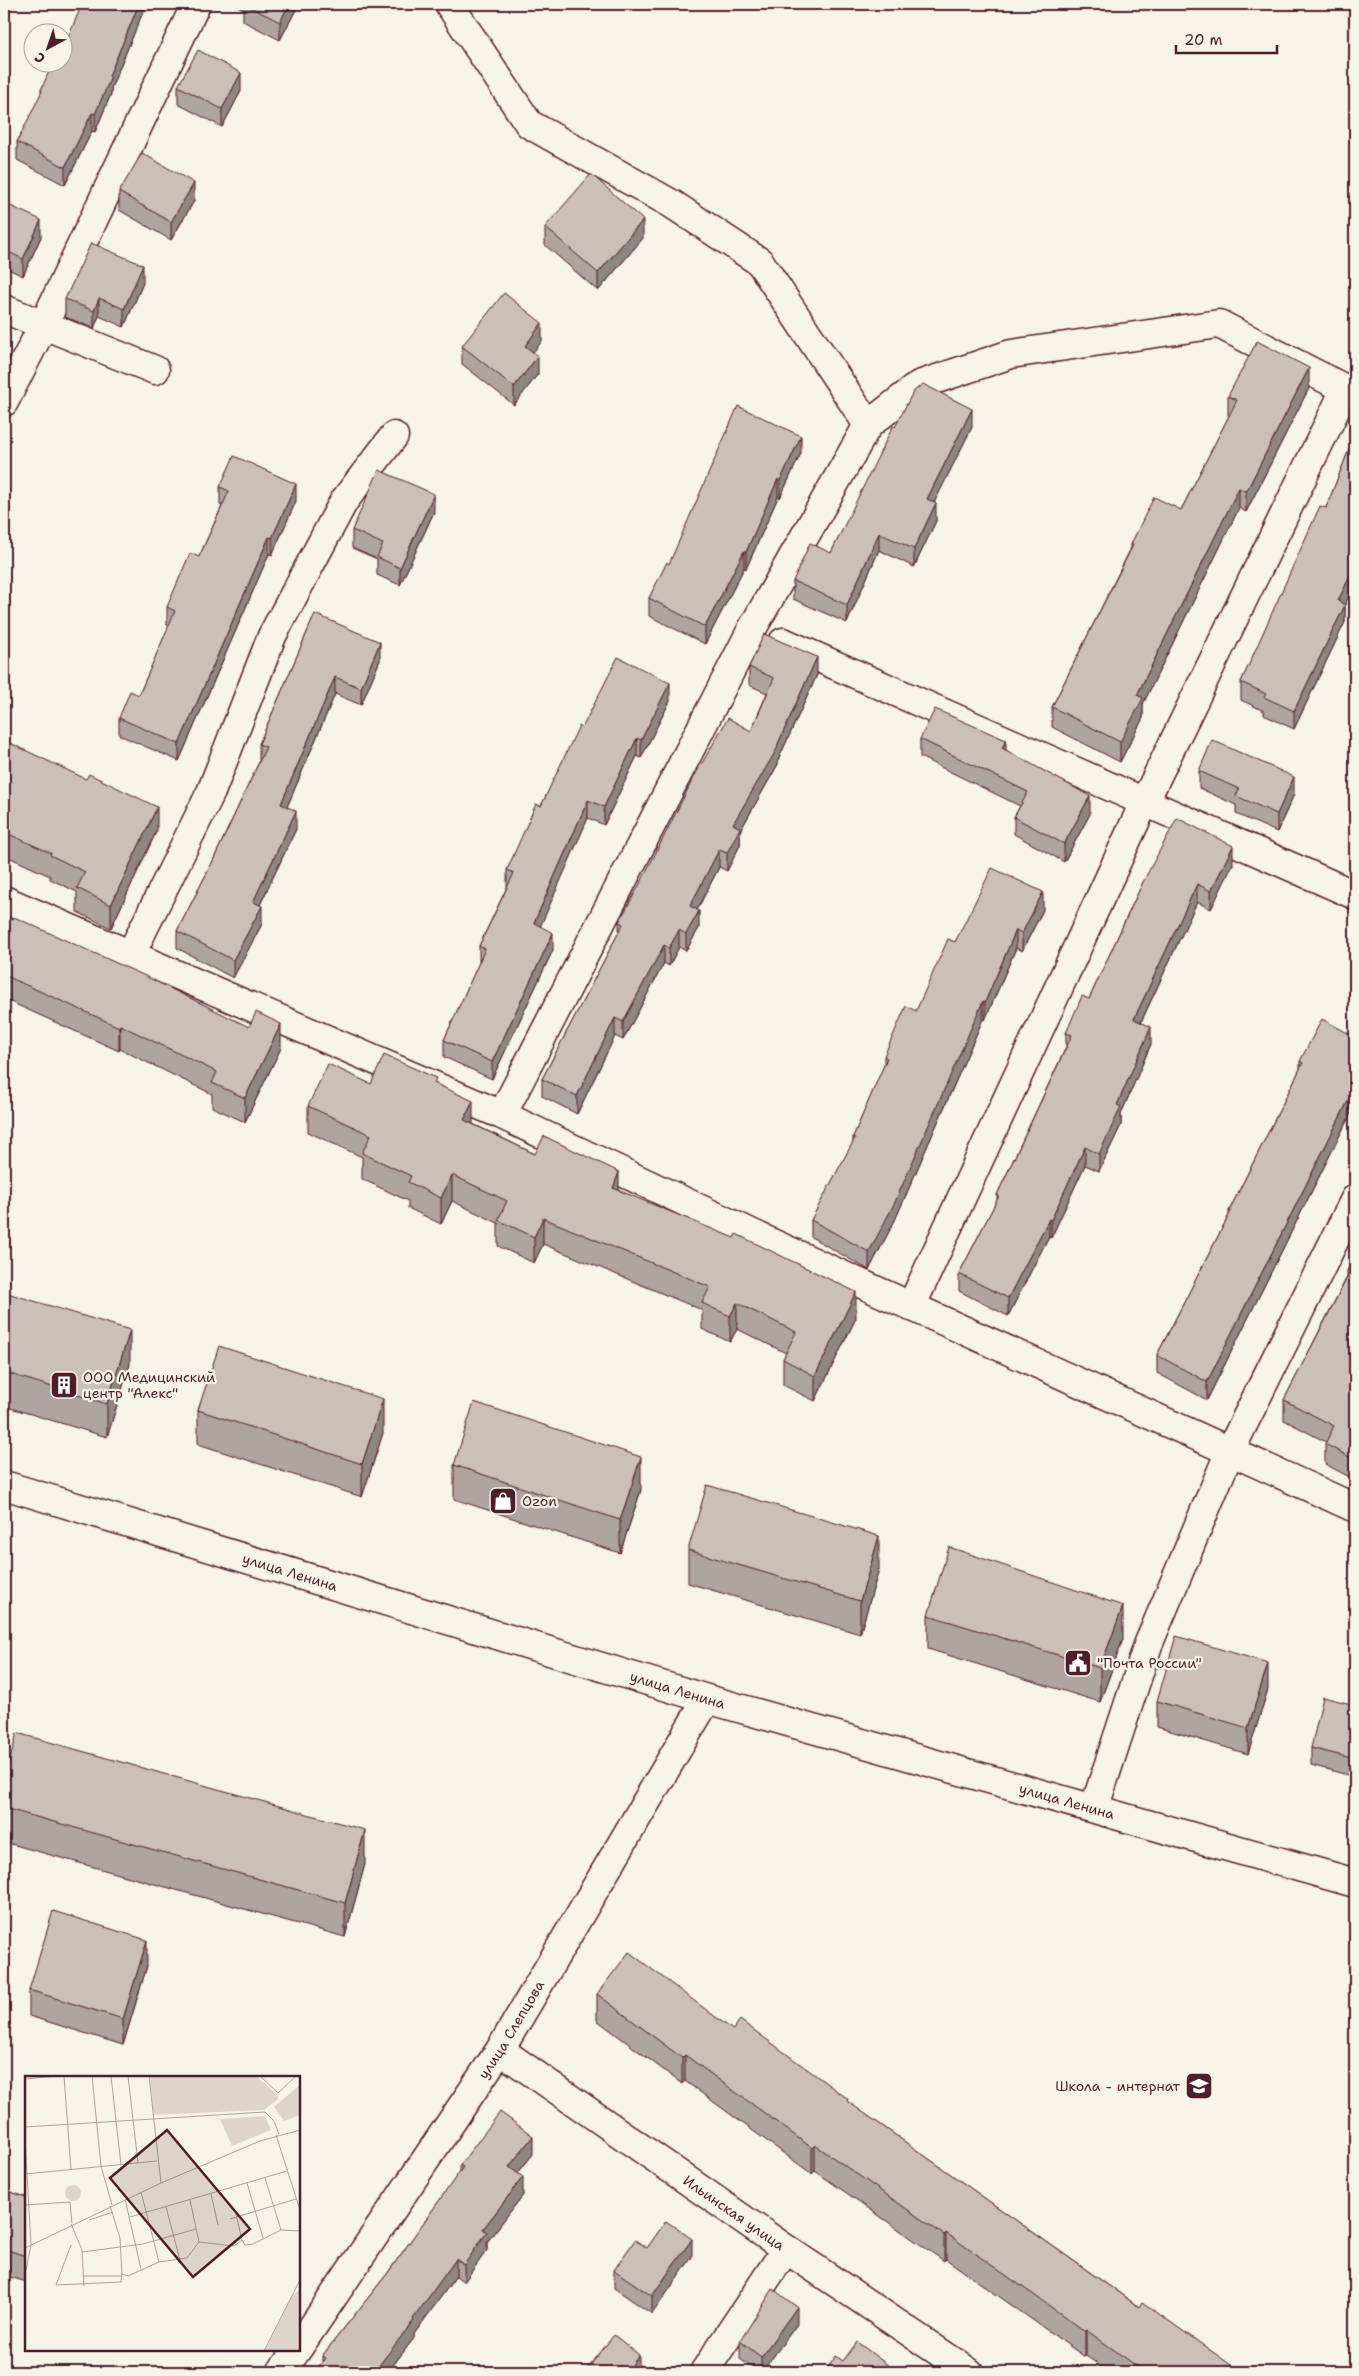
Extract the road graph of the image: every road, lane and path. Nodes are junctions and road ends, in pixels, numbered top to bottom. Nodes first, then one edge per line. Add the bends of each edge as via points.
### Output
1 (196, 4) edge
2 (448, 4) edge
3 (4, 309) edge
4 (43, 326) junction
5 (156, 370) dead end
6 (1350, 391) edge
7 (4, 402) edge
8 (868, 425) junction
9 (394, 436) dead end
10 (752, 629) junction
11 (1144, 803) junction
12 (1355, 895) edge
13 (4, 900) edge
14 (131, 954) junction
15 (502, 1115) junction
16 (1355, 1199) edge
17 (911, 1307) junction
18 (1230, 1451) junction
19 (4, 1486) edge
20 (1355, 1508) edge
21 (707, 1699) junction
22 (1094, 1809) junction
23 (1355, 1883) edge
24 (500, 2050) junction
25 (786, 2249) junction
26 (300, 2345) edge
27 (296, 2351) edge
28 (282, 2372) edge
29 (704, 2372) edge
30 (968, 2372) edge

1 - 4 street
2 - 8 street via 529,124 672,204 760,262
3 - 4 street
4 - 5 street
4 - 7 street
6 - 8 street via 1219,324 1011,354 919,385
6 - 11 street
8 - 10 street
9 - 14 street via 344,501 272,636 211,792
10 - 11 street
10 - 15 street
11 - 12 street
11 - 17 street
13 - 14 street
14 - 15 street
15 - 17 street
16 - 18 street
17 - 18 street
18 - 20 street
18 - 22 street via 1148,1645
19 - 21 street, улица Ленина
21 - 22 street, улица Ленина
21 - 24 street, улица Слепцова
22 - 23 street, улица Ленина
24 - 25 street, Ильинская улица
24 - 26 street, улица Слепцова
25 - 29 street
25 - 30 street, Ильинская улица
27 - 28 street, улица Слепцова

